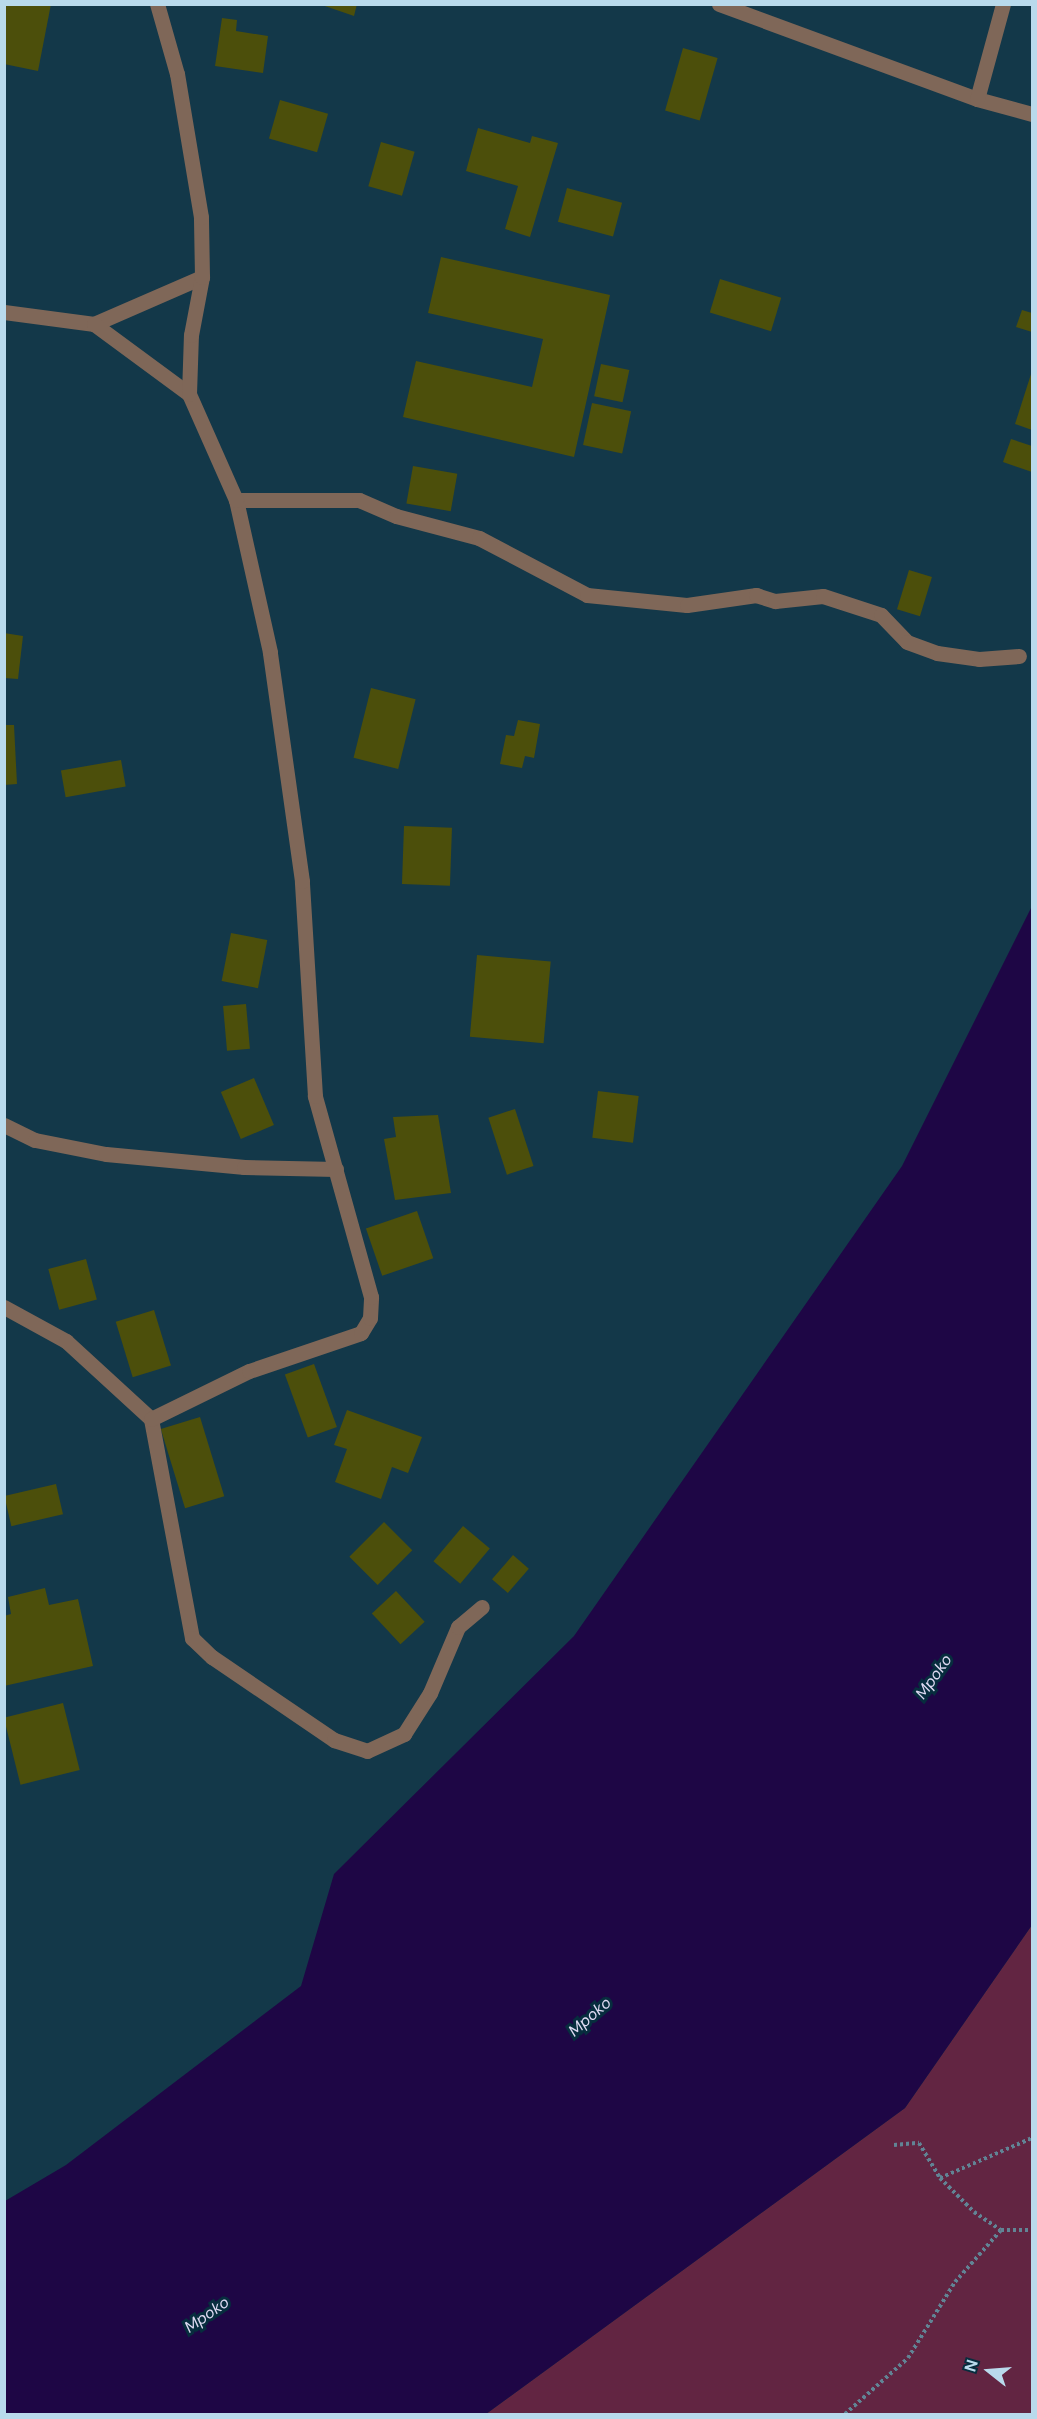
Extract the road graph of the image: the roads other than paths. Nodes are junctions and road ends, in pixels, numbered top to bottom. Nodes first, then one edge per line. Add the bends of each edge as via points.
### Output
1 (157, 4) edge
2 (719, 4) edge
3 (1003, 4) edge
4 (977, 99) junction
5 (1032, 114) edge
6 (202, 277) junction
7 (4, 312) edge
8 (94, 324) junction
9 (189, 394) junction
10 (236, 500) junction
11 (1019, 656) dead end
12 (4, 1125) edge
13 (336, 1169) junction
14 (4, 1307) edge
15 (151, 1419) junction
16 (482, 1607) dead end

1 - 6 street via 177,74 201,217
2 - 4 street
3 - 4 street
4 - 5 street
6 - 8 street
6 - 9 street via 191,335
7 - 8 street
8 - 9 street
9 - 10 street
10 - 11 street via 359,500 396,516 479,538 587,595 687,605 756,595 775,601 823,596 881,615 907,642 937,653 979,659
10 - 13 street via 270,652 302,881 315,1096
12 - 13 street via 35,1140 106,1154 244,1167
13 - 15 street via 371,1297 370,1318 361,1333 249,1371
14 - 15 street via 66,1341
15 - 16 street via 192,1638 212,1657 334,1740 367,1751 404,1734 430,1693 458,1627

